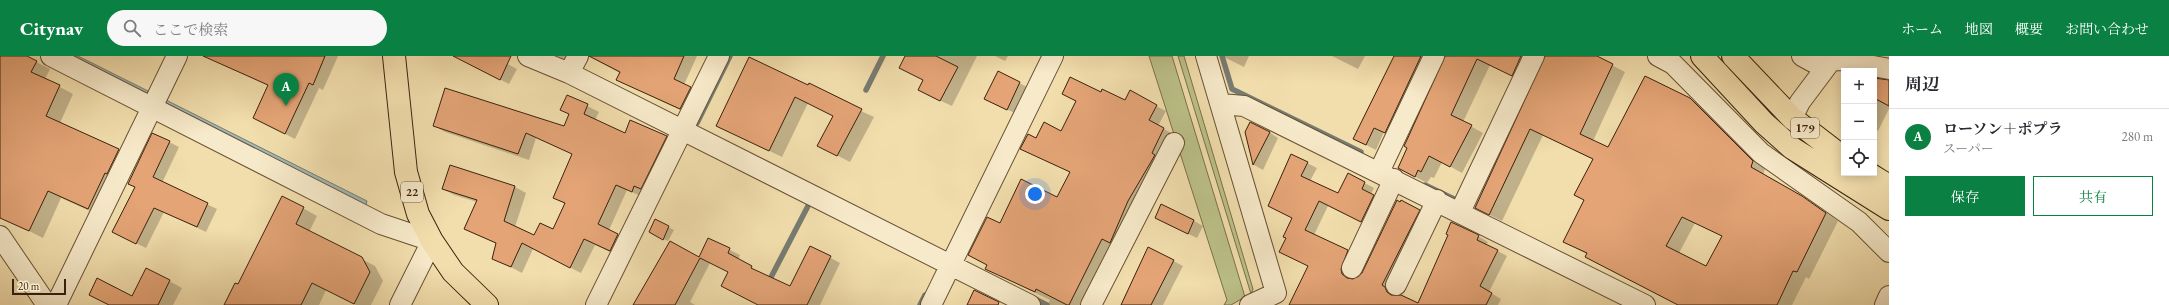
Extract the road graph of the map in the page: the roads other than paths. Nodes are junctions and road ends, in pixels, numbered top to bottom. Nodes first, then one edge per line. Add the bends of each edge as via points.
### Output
1 (51, 56) edge
2 (177, 56) edge
3 (394, 56) edge
4 (528, 56) edge
5 (719, 56) edge
6 (1053, 56) edge
7 (1206, 56) edge
8 (1434, 56) edge
9 (1534, 56) edge
10 (1658, 56) edge
11 (1702, 56) edge
12 (1733, 56) edge
13 (1802, 56) edge
14 (1830, 62) junction
15 (573, 64) edge
16 (1889, 69) edge
17 (1221, 104) junction
18 (152, 106) junction
19 (1792, 118) junction
20 (683, 131) junction
21 (1174, 143) dead end
22 (1841, 156) edge
23 (1386, 176) junction
24 (1873, 176) edge
25 (1889, 186) edge
26 (1437, 200) junction
27 (1889, 209) edge
28 (1460, 212) junction
29 (0, 236) edge
30 (432, 241) junction
31 (1889, 252) edge
32 (950, 264) junction
33 (1352, 268) dead end
34 (1396, 285) dead end
35 (1889, 296) edge
36 (1278, 299) edge
37 (47, 305) edge
38 (56, 305) edge
39 (400, 305) edge
40 (487, 305) edge
41 (596, 305) edge
42 (931, 305) edge
43 (1030, 305) edge
44 (1091, 305) edge
45 (1250, 305) edge
46 (1645, 305) edge
47 (1885, 305) edge

1 - 18 street
2 - 18 street
3 - 30 main road, 22 via 406,172 418,214
4 - 15 street
5 - 20 street
6 - 32 street
7 - 17 street
8 - 23 street
9 - 28 street
10 - 31 street via 1673,64 1761,153 1859,222
11 - 27 main road, 179 via 1764,123 1792,148
12 - 19 main road, 179
13 - 14 street via 1813,62
14 - 16 street via 1841,60
14 - 19 street via 1800,102
15 - 20 street
17 - 23 street via 1244,106
17 - 36 street
18 - 30 street via 381,224
18 - 38 street
19 - 22 main road, 179
20 - 32 street
20 - 41 street
21 - 44 street
23 - 26 street
23 - 33 street
24 - 25 main road
26 - 28 street
26 - 34 street
28 - 46 street
29 - 37 street
30 - 39 street
30 - 40 main road, 22 via 453,272
32 - 42 street
32 - 43 street
35 - 47 street
36 - 45 street

